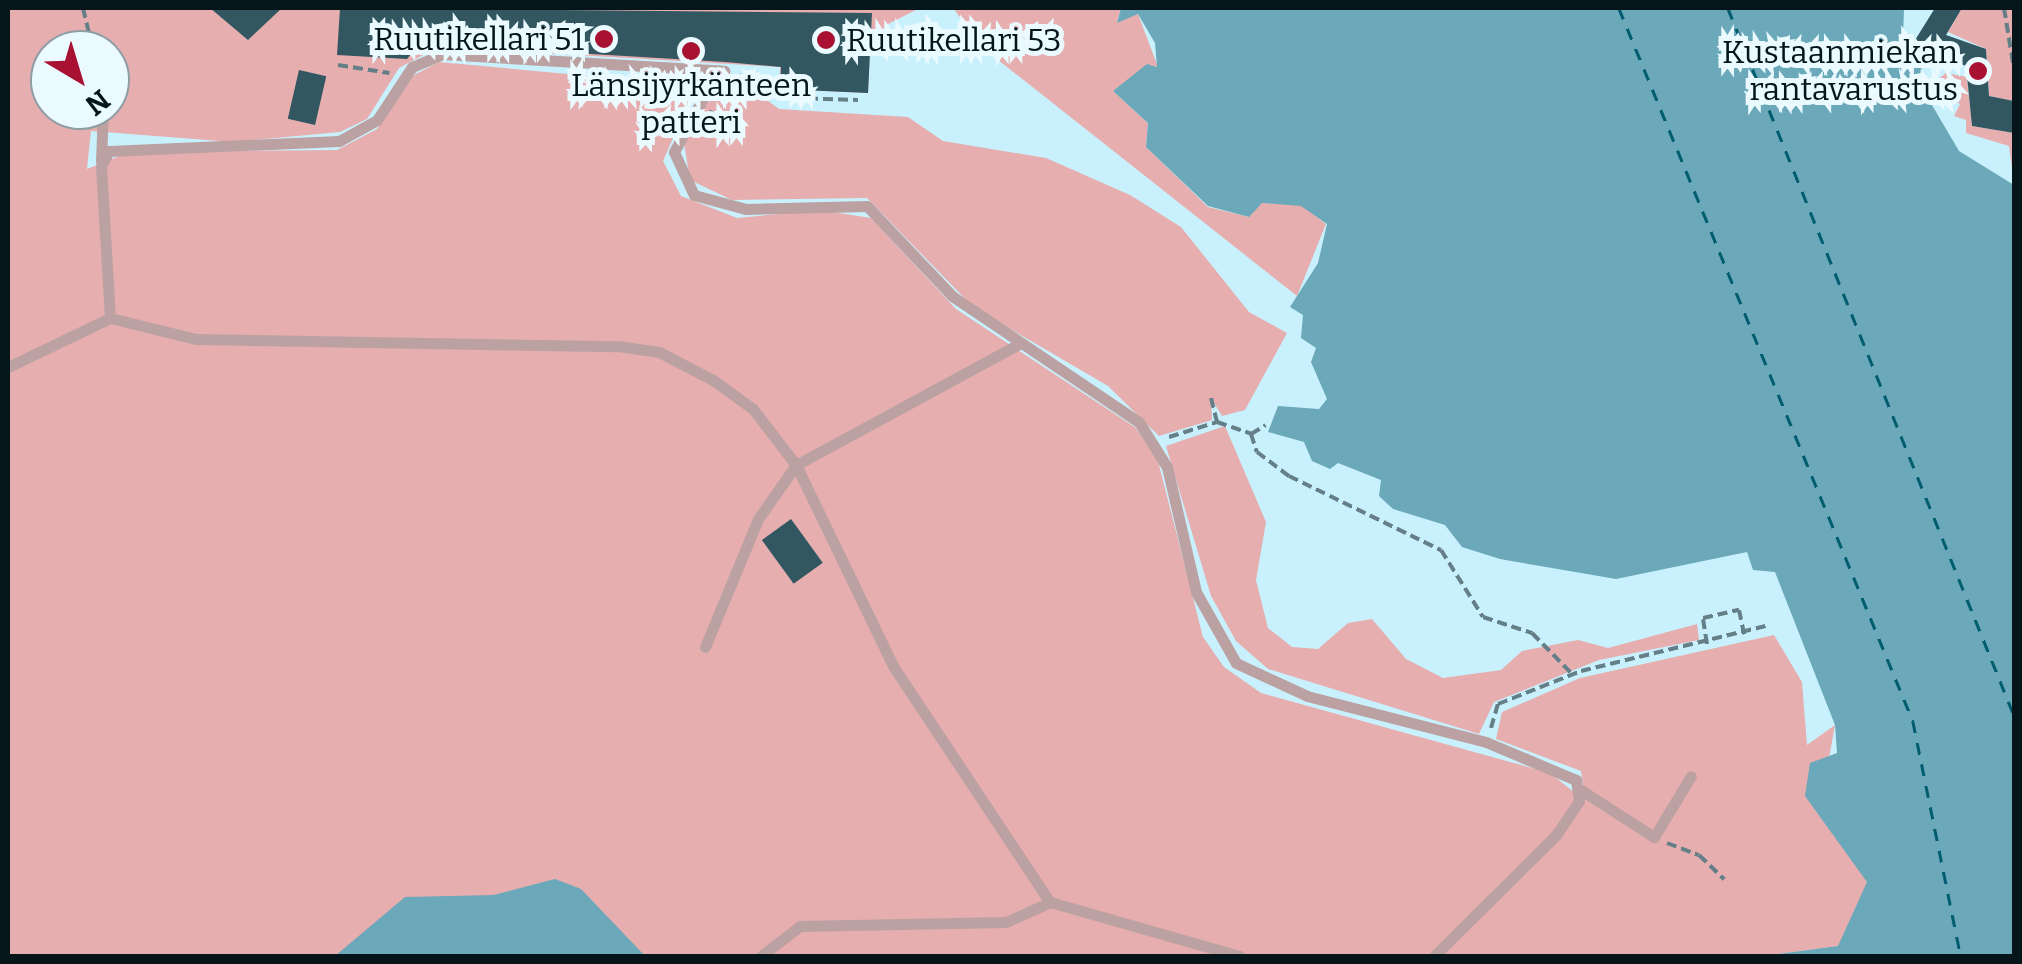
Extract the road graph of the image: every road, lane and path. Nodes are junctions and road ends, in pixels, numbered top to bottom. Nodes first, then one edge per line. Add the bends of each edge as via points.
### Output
1 (2004, 8) edge
2 (338, 65) dead end
3 (2014, 69) edge
4 (724, 71) joint
5 (704, 72) junction
6 (402, 81) junction
7 (858, 100) dead end
8 (102, 130) edge
9 (101, 166) junction
10 (110, 318) junction
11 (1021, 343) junction
12 (8, 367) edge
13 (1211, 398) dead end
14 (1217, 422) junction
15 (1266, 424) dead end
16 (1251, 434) junction
17 (1155, 441) junction
18 (796, 465) junction
19 (1766, 626) dead end
20 (1744, 634) junction
21 (1707, 644) junction
22 (705, 647) dead end
23 (1574, 674) junction
24 (1486, 742) junction
25 (1691, 776) dead end
26 (1581, 790) junction
27 (1654, 837) junction
28 (1724, 880) dead end
29 (1050, 902) junction
30 (761, 956) edge
31 (1239, 956) edge
32 (1434, 956) edge

1 - 3 path
2 - 6 path
4 - 5 lane
4 - 7 path via 793,98
5 - 6 lane via 442,54
5 - 11 lane via 702,100 674,152 694,195 746,209 867,206 952,296
6 - 9 lane via 377,120 339,141 282,150 119,147
8 - 9 lane
9 - 10 lane
10 - 12 lane
10 - 18 lane via 196,339 659,352 753,409
11 - 17 lane via 1125,408
11 - 18 lane
13 - 14 path
14 - 16 path
14 - 17 path
15 - 16 path
16 - 23 path via 1257,452 1289,476 1441,550 1484,617 1532,634
17 - 24 lane via 1196,592 1236,663 1381,720
18 - 22 lane via 758,519
18 - 29 lane via 893,666
19 - 20 path
20 - 21 path
20 - 21 path via 1739,610 1703,618
21 - 23 path
23 - 24 path via 1498,704
24 - 26 lane via 1556,767
25 - 27 lane
26 - 27 lane
26 - 32 lane via 1557,834
27 - 28 path via 1699,855
29 - 30 lane via 1006,922 800,926
29 - 31 lane

